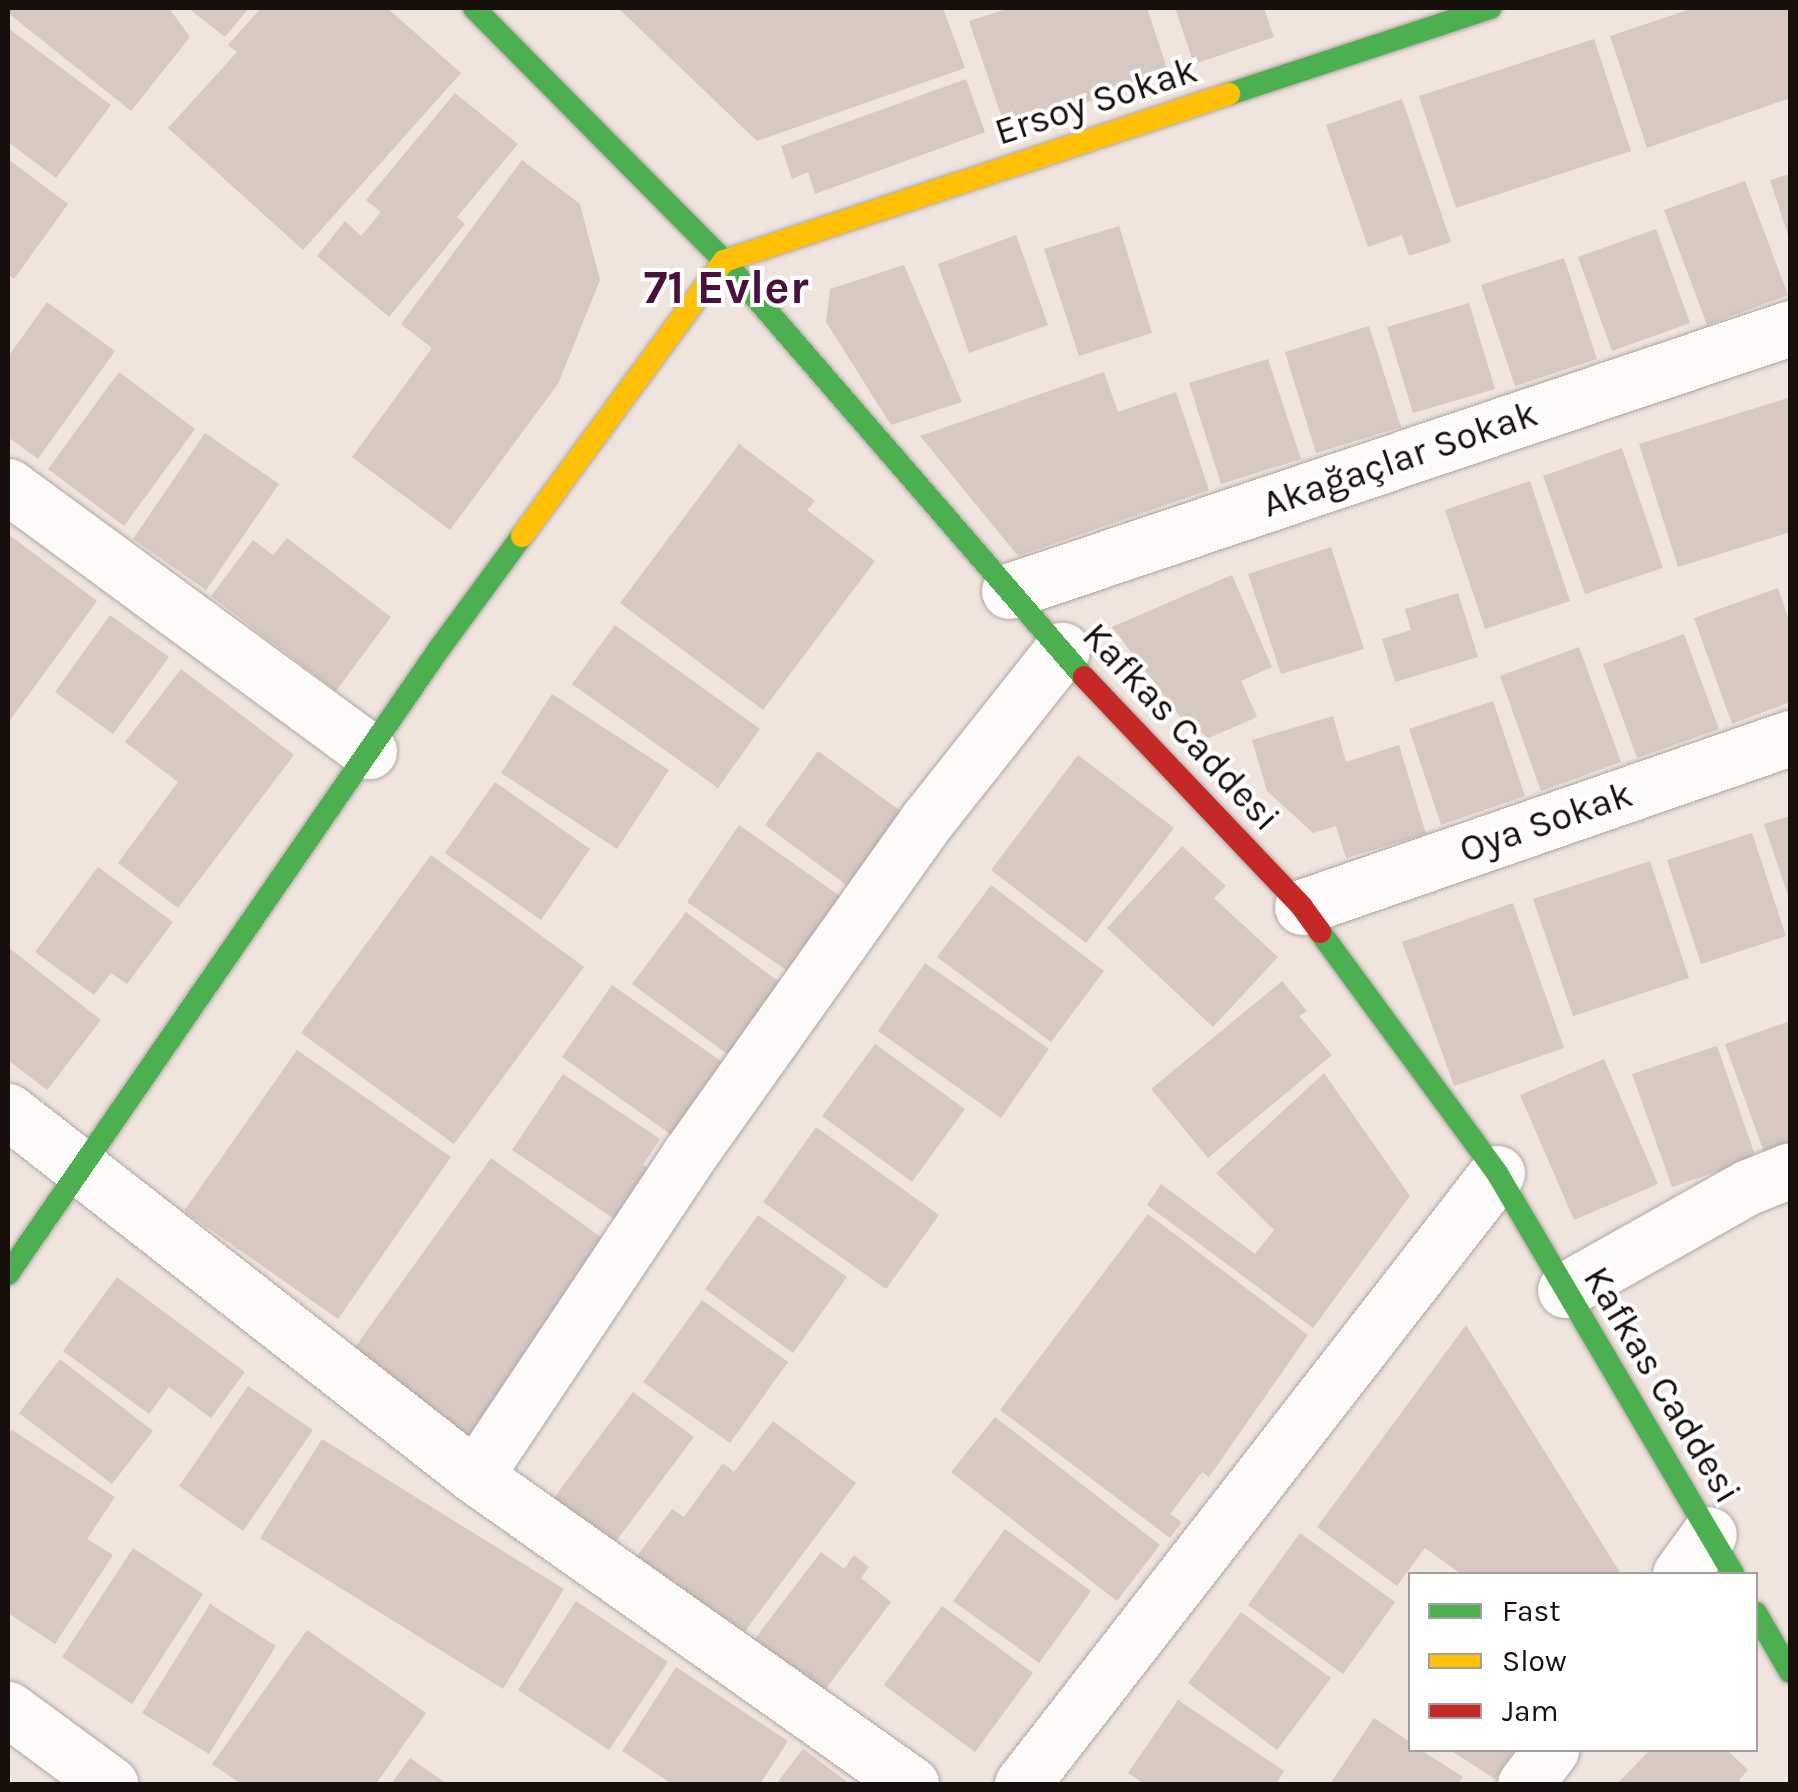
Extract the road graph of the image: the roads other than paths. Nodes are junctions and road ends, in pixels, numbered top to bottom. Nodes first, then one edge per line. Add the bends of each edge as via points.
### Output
1 (474, 8) edge
2 (1490, 8) edge
3 (724, 261) junction
4 (1790, 328) edge
5 (8, 486) edge
6 (1009, 590) junction
7 (1062, 650) junction
8 (1790, 738) edge
9 (369, 751) junction
10 (1302, 907) junction
11 (8, 1111) edge
12 (81, 1166) junction
13 (1790, 1170) edge
14 (1497, 1174) junction
15 (8, 1274) edge
16 (1565, 1290) junction
17 (475, 1476) junction
18 (1707, 1561) edge
19 (1758, 1616) edge
20 (1790, 1672) edge
21 (8, 1709) edge
22 (1549, 1752) edge
23 (110, 1784) edge
24 (911, 1784) edge
25 (1022, 1784) edge
26 (1525, 1784) edge

1 - 3 street, Kafkas Caddesi
2 - 3 street, Ersoy Sokak
3 - 6 street, Kafkas Caddesi
3 - 9 street
4 - 6 street, Akağaçlar Sokak
5 - 9 street
6 - 7 street, Kafkas Caddesi
7 - 10 street, Kafkas Caddesi
7 - 17 street via 894,867 689,1155
8 - 10 street, Oya Sokak
9 - 12 street
10 - 14 street, Kafkas Caddesi
11 - 12 street
12 - 15 street
12 - 17 street
13 - 16 street
14 - 16 street, Kafkas Caddesi
14 - 25 street
16 - 18 street, Kafkas Caddesi
17 - 24 street
19 - 20 street
21 - 23 street
22 - 26 street

